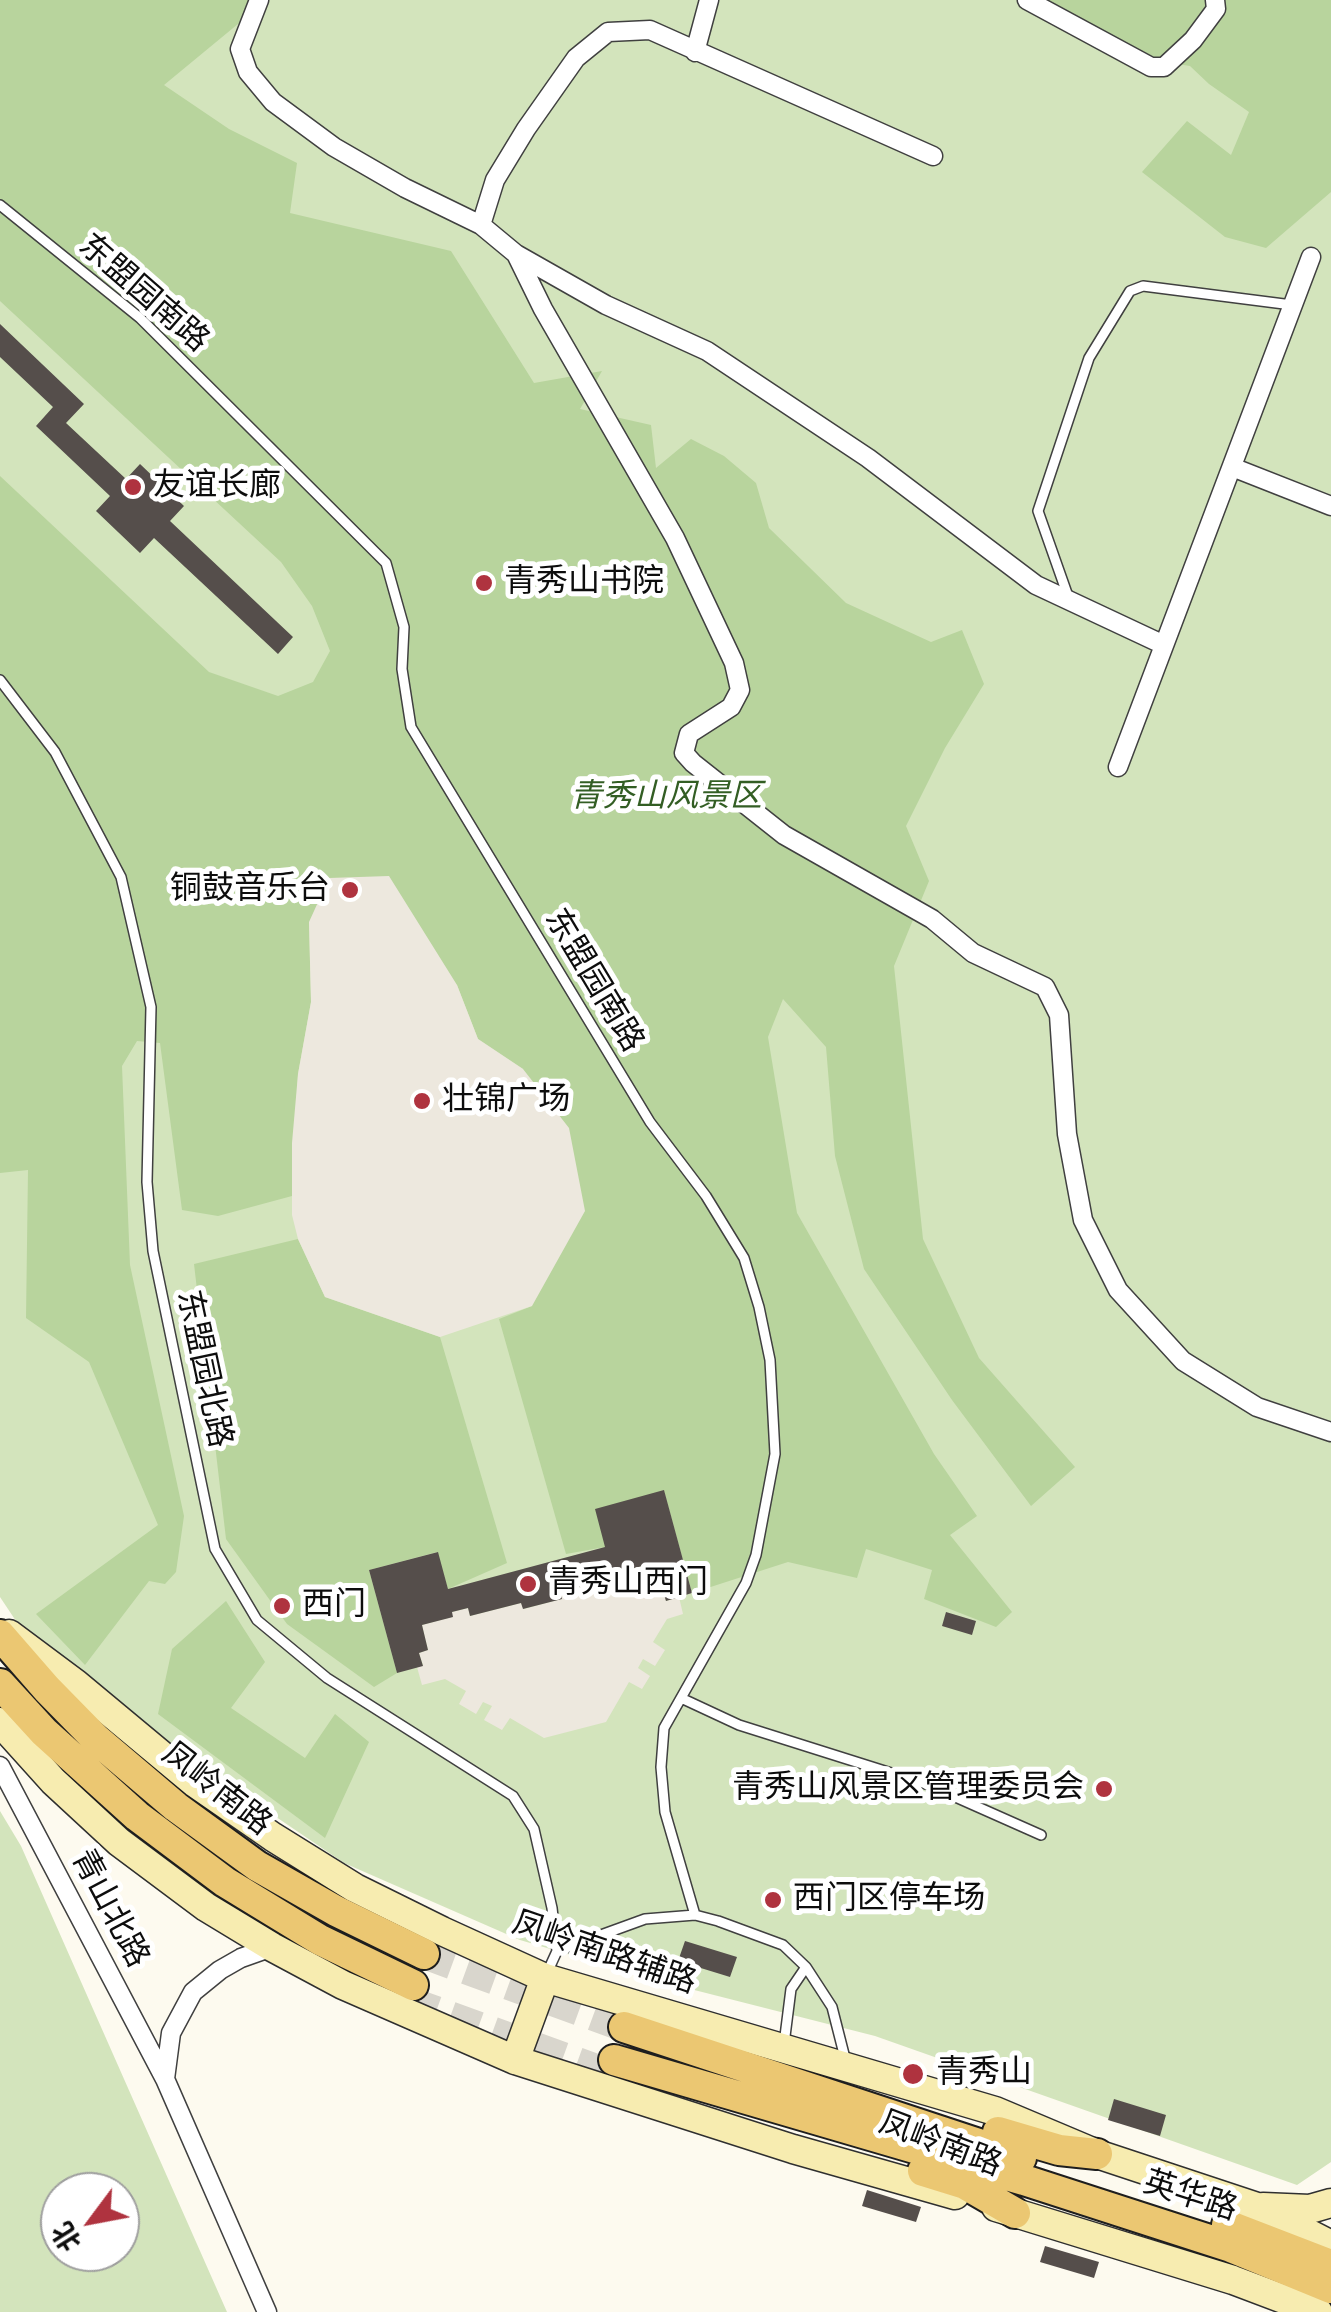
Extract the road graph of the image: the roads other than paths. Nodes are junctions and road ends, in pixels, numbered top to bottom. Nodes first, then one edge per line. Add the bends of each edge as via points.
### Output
1 (260, 0) edge
2 (709, 0) edge
3 (1027, 0) edge
4 (1215, 0) edge
5 (696, 52) junction
6 (933, 156) dead end
7 (0, 205) edge
8 (481, 225) junction
9 (516, 254) junction
10 (1310, 258) dead end
11 (1292, 305) junction
12 (1232, 466) junction
13 (1331, 506) edge
14 (1070, 600) junction
15 (1164, 645) junction
16 (0, 680) edge
17 (1118, 768) dead end
18 (1331, 1432) edge
19 (0, 1631) edge
20 (0, 1684) edge
21 (680, 1698) junction
22 (0, 1704) edge
23 (0, 1722) edge
24 (0, 1766) edge
25 (1041, 1835) dead end
26 (695, 1916) junction
27 (272, 1947) junction
28 (557, 1952) junction
29 (424, 1954) tunnel mouth
30 (806, 1967) junction
31 (546, 1978) junction
32 (624, 2028) tunnel mouth
33 (784, 2046) junction
34 (697, 2052) junction
35 (515, 2060) junction
36 (846, 2066) junction
37 (165, 2079) junction
38 (1098, 2154) junction
39 (1028, 2171) junction
40 (1331, 2202) edge
41 (1257, 2207) junction
42 (1015, 2213) junction
43 (1331, 2244) edge
44 (1331, 2265) edge
45 (1233, 2280) junction
46 (1331, 2288) edge
47 (267, 2312) edge
48 (1277, 2312) edge
49 (1318, 2312) edge

1 - 8 street via 240,49 248,72 273,102 334,147
2 - 5 street
3 - 4 street via 1151,67 1164,67 1193,40 1216,9
5 - 6 street
5 - 8 street via 650,30 608,32 576,58 526,129 496,180
7 - 21 lane, 东盟园南路 via 140,318 386,563 404,627 402,669 412,727 650,1122 744,1258 770,1360 775,1454 746,1583
8 - 9 street
9 - 14 street via 606,306 707,352 868,458 1036,585
9 - 18 street via 675,538 734,664 740,690 731,707 689,734 684,753 784,835 932,920 973,953 1045,987 1060,1014 1067,1134 1083,1220 1118,1290 1182,1362 1258,1406
10 - 11 street
11 - 12 street
11 - 14 lane via 1143,286 1130,291 1089,358 1038,511
12 - 13 street
12 - 15 street
14 - 15 street
15 - 17 street
16 - 28 lane, 东盟园北路 via 54,752 121,877 151,1008 153,1251 215,1548 258,1620 299,1655 513,1796 534,1829
19 - 29 main road, 凤岭南路 via 96,1739 176,1807 256,1866
19 - 31 street, 凤岭南路辅路 via 273,1837 355,1888
20 - 22 main road, 凤岭南路 via 137,1816 225,1882 411,1993 313,1952 216,1894 129,1830
21 - 25 lane via 738,1725 926,1784
21 - 26 lane, 东盟园南路 via 664,1728 661,1767 665,1812
23 - 27 street via 119,1842
24 - 37 street, 青山北路
26 - 28 lane via 645,1919
26 - 30 lane via 783,1945
27 - 35 street
27 - 37 street via 241,1958 193,1992 171,2033
28 - 31 lane
30 - 33 lane via 791,1990
30 - 36 lane via 832,2007
31 - 33 street, 凤岭南路辅路
31 - 35 street
32 - 34 main road, 凤岭南路
33 - 36 street, 凤岭南路辅路
34 - 38 main road via 786,2066 1058,2150
34 - 39 main road, 凤岭南路
35 - 42 street
36 - 38 street, 凤岭南路辅路 via 996,2112
37 - 47 street, 青山北路
38 - 41 street, 凤岭南路辅路
39 - 42 main road, 凤岭南路 via 612,2067 964,2184
39 - 44 main road, 英华路 via 1281,2244
39 - 46 main road, 英华路
40 - 41 street via 1310,2209
41 - 43 street
42 - 45 street
45 - 48 street
45 - 49 street

